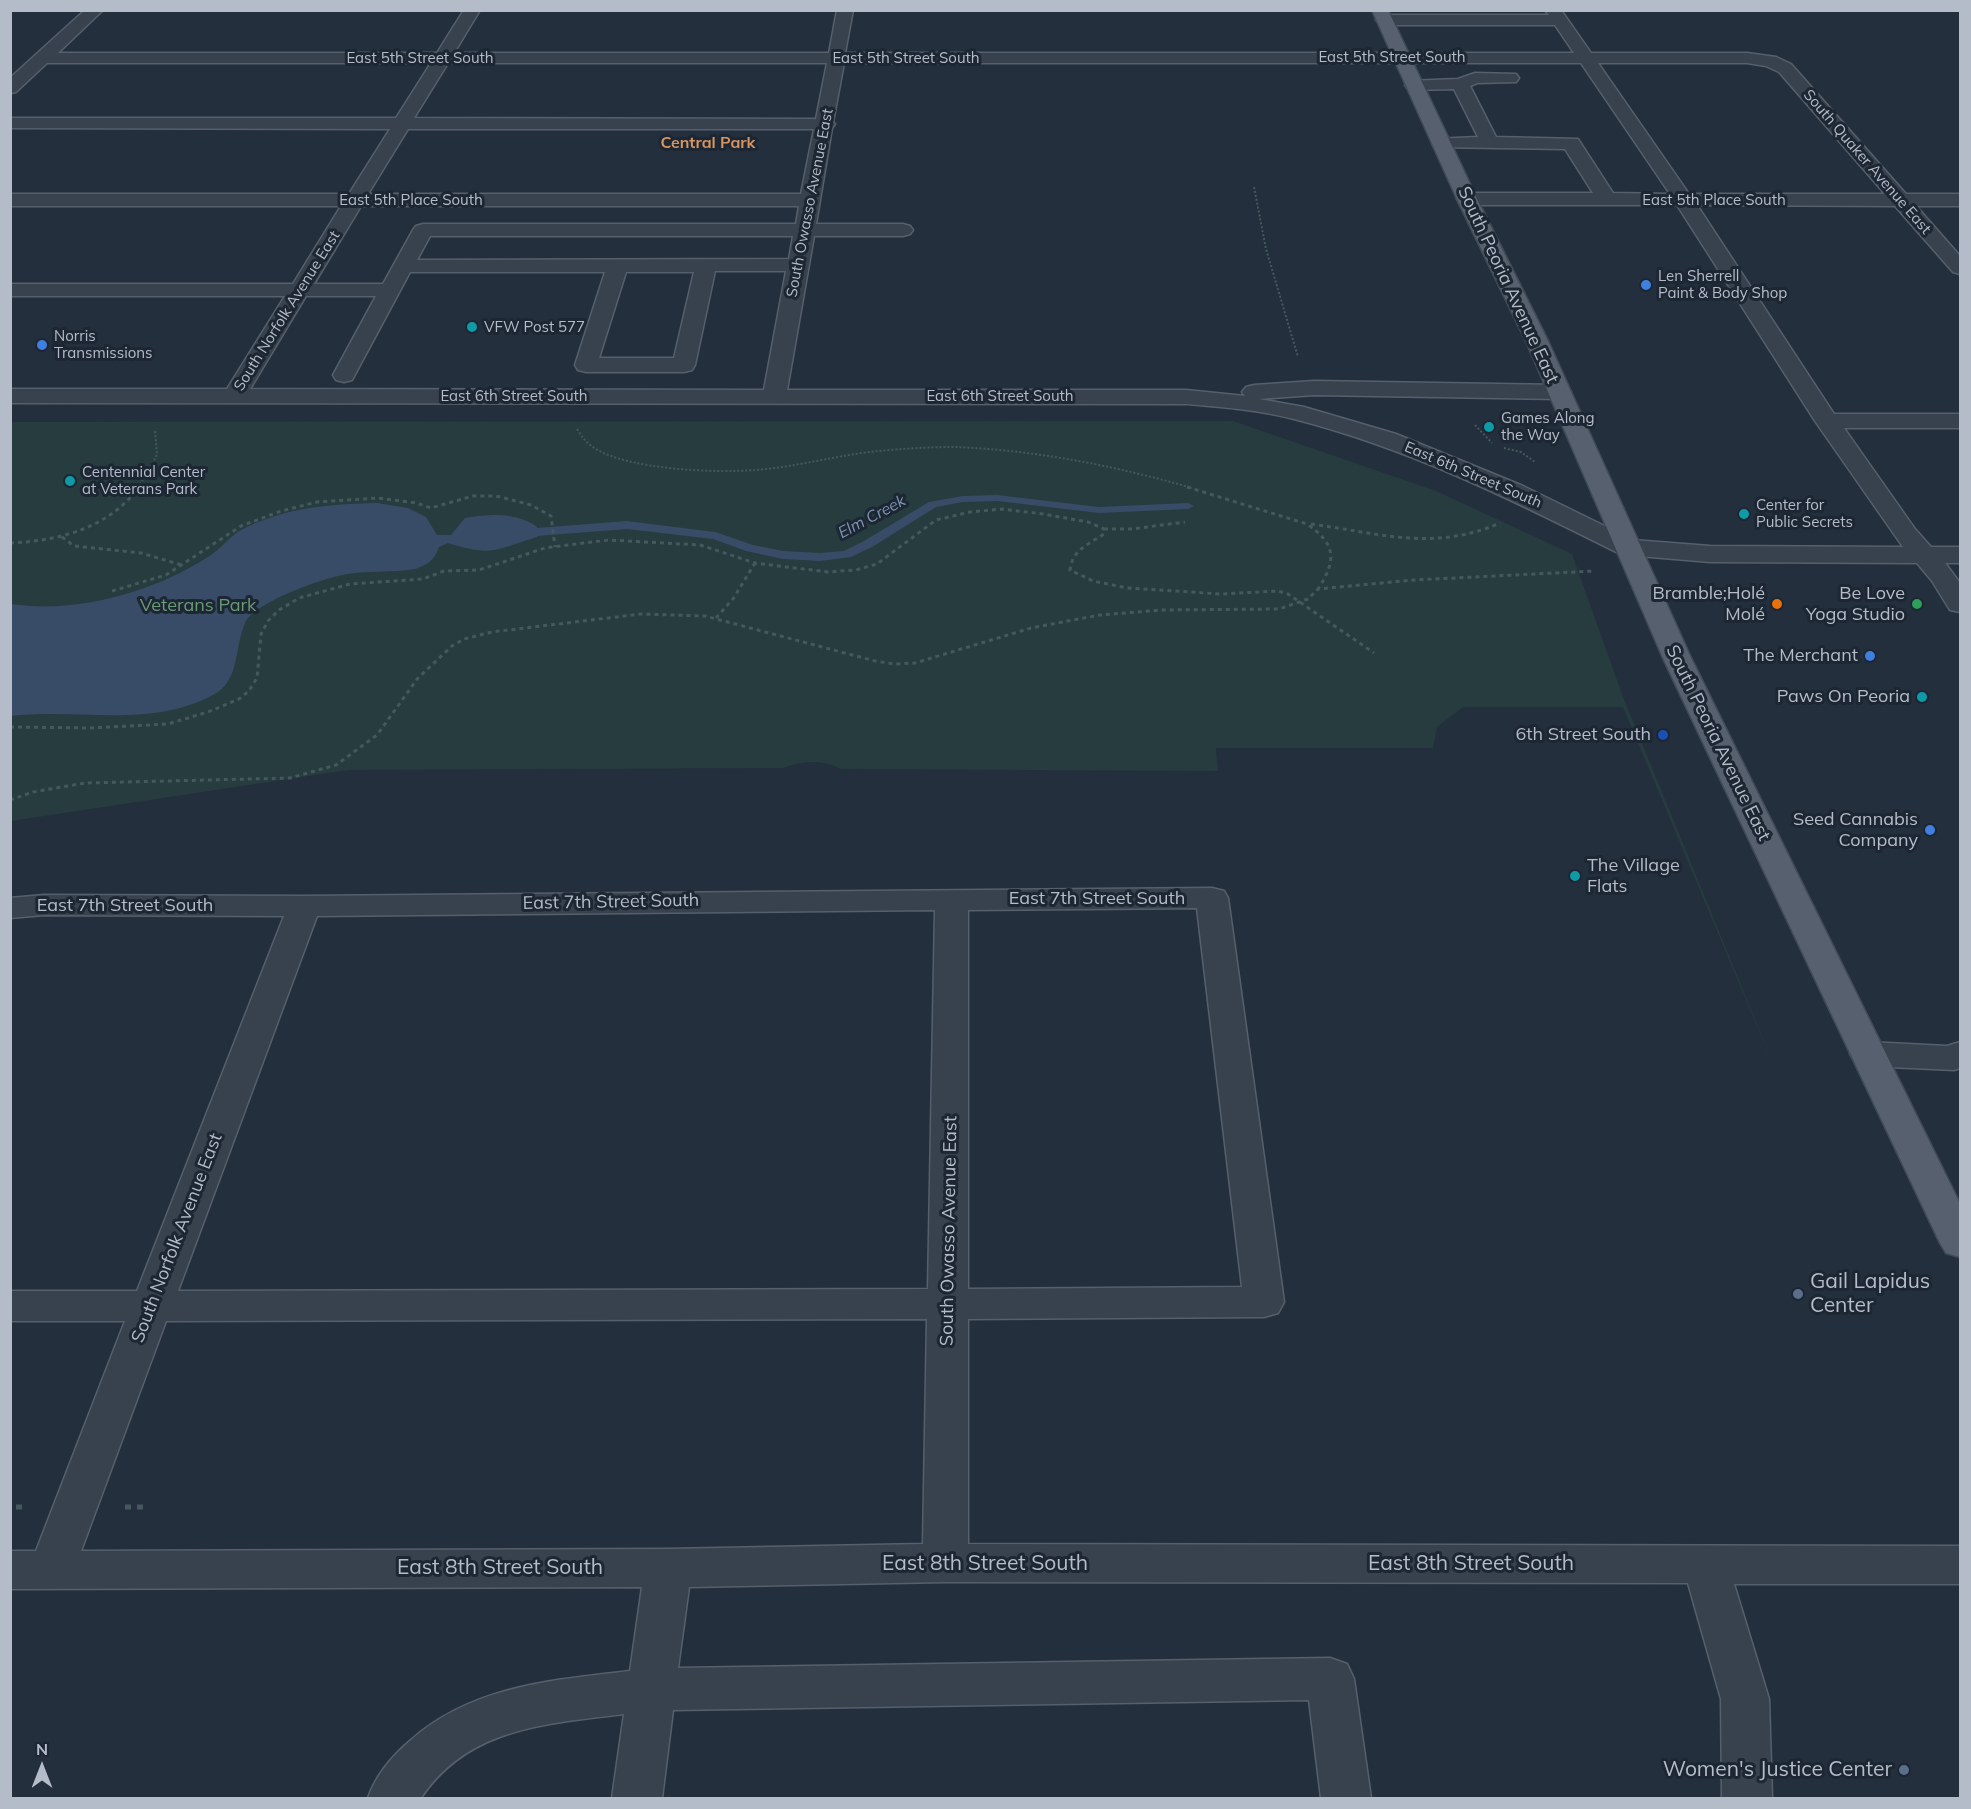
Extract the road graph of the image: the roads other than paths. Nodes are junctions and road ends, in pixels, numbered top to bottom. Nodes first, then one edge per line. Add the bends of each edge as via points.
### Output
1 (95, 10) edge
2 (472, 10) edge
3 (845, 10) edge
4 (1382, 15) edge
5 (1556, 15) edge
6 (1562, 57) junction
7 (1586, 57) junction
8 (42, 58) junction
9 (444, 58) junction
10 (837, 58) junction
11 (1401, 58) junction
12 (1770, 61) joint
13 (1531, 77) dead end
14 (1575, 77) dead end
15 (1460, 84) junction
16 (1414, 85) junction
17 (10, 88) edge
18 (10, 123) edge
19 (403, 123) junction
20 (826, 124) junction
21 (1442, 143) junction
22 (1490, 143) junction
23 (1643, 178) dead end
24 (356, 199) junction
25 (1467, 199) junction
26 (10, 200) edge
27 (811, 200) junction
28 (1607, 200) junction
29 (1658, 200) junction
30 (1684, 200) junction
31 (1900, 200) junction
32 (1960, 200) edge
33 (805, 230) junction
34 (903, 230) dead end
35 (618, 265) junction
36 (706, 265) junction
37 (798, 265) junction
38 (404, 266) junction
39 (1960, 268) edge
40 (301, 289) junction
41 (10, 290) edge
42 (388, 290) junction
43 (344, 375) dead end
44 (1558, 392) junction
45 (10, 396) edge
46 (234, 396) junction
47 (774, 396) junction
48 (1186, 397) junction
49 (1827, 420) junction
50 (1960, 421) edge
51 (1627, 547) junction
52 (1923, 555) junction
53 (1960, 555) edge
54 (1960, 604) edge
55 (952, 899) junction
56 (304, 906) junction
57 (10, 908) edge
58 (1868, 1054) junction
59 (1960, 1054) edge
60 (1960, 1240) edge
61 (948, 1304) junction
62 (10, 1306) edge
63 (152, 1306) junction
64 (945, 1563) junction
65 (1705, 1564) junction
66 (1960, 1565) edge
67 (668, 1568) junction
68 (31, 1570) edge
69 (652, 1689) junction
70 (393, 1798) edge
71 (637, 1798) edge
72 (1346, 1798) edge
73 (1747, 1798) edge

1 - 8 street
2 - 9 street, South Norfolk Avenue East
3 - 10 street, South Owasso Avenue East
4 - 5 street
4 - 11 main road, South Peoria Avenue East
5 - 7 street
6 - 7 street, East 5th Street South
6 - 11 street, East 5th Street South
6 - 14 street
7 - 12 street, East 5th Street South
7 - 30 street
8 - 9 street, East 5th Street South
8 - 17 street
9 - 10 street, East 5th Street South
9 - 19 street, South Norfolk Avenue East
10 - 11 street, East 5th Street South
10 - 20 street, South Owasso Avenue East
11 - 16 main road, South Peoria Avenue East
12 - 31 street, South Quaker Avenue East via 1785,68
13 - 15 street via 1475,78
15 - 16 street
15 - 22 street
16 - 21 main road, South Peoria Avenue East
18 - 19 street
19 - 20 street
19 - 24 street, South Norfolk Avenue East
20 - 27 street, South Owasso Avenue East
21 - 22 street
21 - 25 main road, South Peoria Avenue East
22 - 28 street via 1571,143
23 - 29 street
24 - 26 street, East 5th Place South
24 - 27 street, East 5th Place South
24 - 40 street, South Norfolk Avenue East
25 - 28 street, East 5th Place South
25 - 44 main road, South Peoria Avenue East
27 - 33 street, South Owasso Avenue East
28 - 29 street, East 5th Place South
29 - 30 street, East 5th Place South
30 - 31 street, East 5th Place South
30 - 49 street
31 - 32 street, East 5th Place South
31 - 39 street, South Quaker Avenue East
33 - 34 street
33 - 37 street, South Owasso Avenue East
33 - 38 street via 423,230
35 - 36 street
35 - 36 street via 586,365 684,365
35 - 38 street
36 - 37 street
37 - 47 street, South Owasso Avenue East
38 - 42 street
40 - 41 street
40 - 42 street
40 - 46 street, South Norfolk Avenue East
42 - 43 street
44 - 48 street via 1314,388
44 - 51 main road, South Peoria Avenue East
45 - 46 street, East 6th Street South
46 - 47 street, East 6th Street South
47 - 48 street, East 6th Street South
48 - 51 street, East 6th Street South via 1296,412 1387,439 1514,491
49 - 50 street
49 - 52 street
51 - 52 street, East 6th Street South via 1710,554
51 - 58 main road, South Peoria Avenue East
52 - 53 street, East 6th Street South
52 - 54 street
55 - 56 street, East 7th Street South
55 - 61 street, South Owasso Avenue East
55 - 61 street, East 7th Street South via 1212,898 1264,1302
56 - 57 street, East 7th Street South
56 - 63 street, South Norfolk Avenue East
58 - 59 street via 1954,1058
58 - 60 main road, South Peoria Avenue East
61 - 63 street
61 - 64 street, South Owasso Avenue East
62 - 63 street
63 - 68 street, South Norfolk Avenue East
64 - 65 street, East 8th Street South
64 - 67 street, East 8th Street South
65 - 66 street, East 8th Street South
65 - 73 street via 1745,1699
67 - 68 street, East 8th Street South
67 - 69 street
69 - 70 street via 542,1703 490,1716 448,1738 411,1771
69 - 71 street
69 - 72 street via 1330,1679

